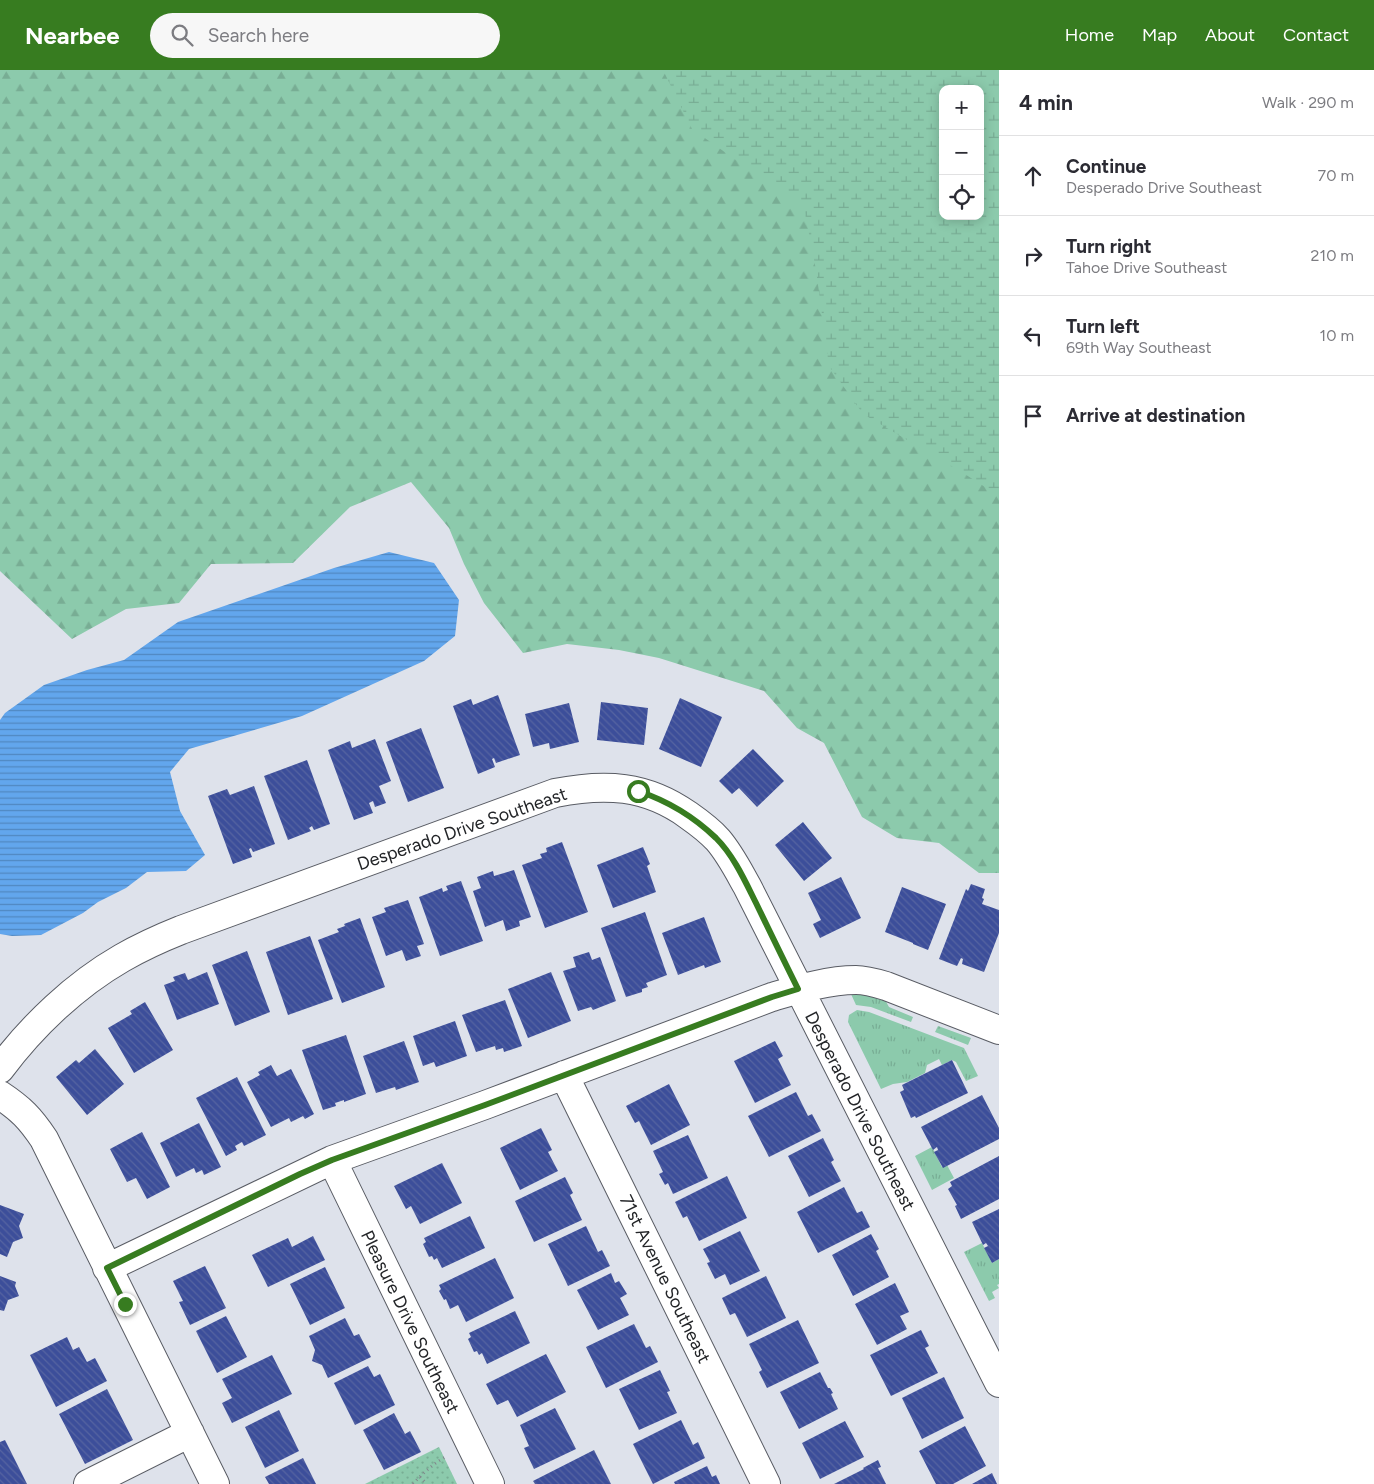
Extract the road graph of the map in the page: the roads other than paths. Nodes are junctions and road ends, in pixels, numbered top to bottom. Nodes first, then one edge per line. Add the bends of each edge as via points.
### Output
1 (798, 989) junction
2 (999, 1030) edge
3 (0, 1070) edge
4 (564, 1075) junction
5 (0, 1095) edge
6 (332, 1160) junction
7 (107, 1268) junction
8 (999, 1383) edge
9 (190, 1433) junction
10 (88, 1484) edge
11 (215, 1484) edge
12 (490, 1484) edge
13 (766, 1484) edge

1 - 2 street via 838,981 871,981
1 - 3 street, Desperado Drive Southeast via 747,886 717,839 680,809 661,799 619,788 580,788 555,793 150,943 120,959 63,1001 27,1036
1 - 4 street
1 - 8 street, Desperado Drive Southeast
4 - 6 street
4 - 13 street, 71st Avenue Southeast
5 - 7 street via 32,1121 44,1139
6 - 7 street
6 - 12 street, Pleasure Drive Southeast
7 - 9 street
9 - 10 street
9 - 11 street

